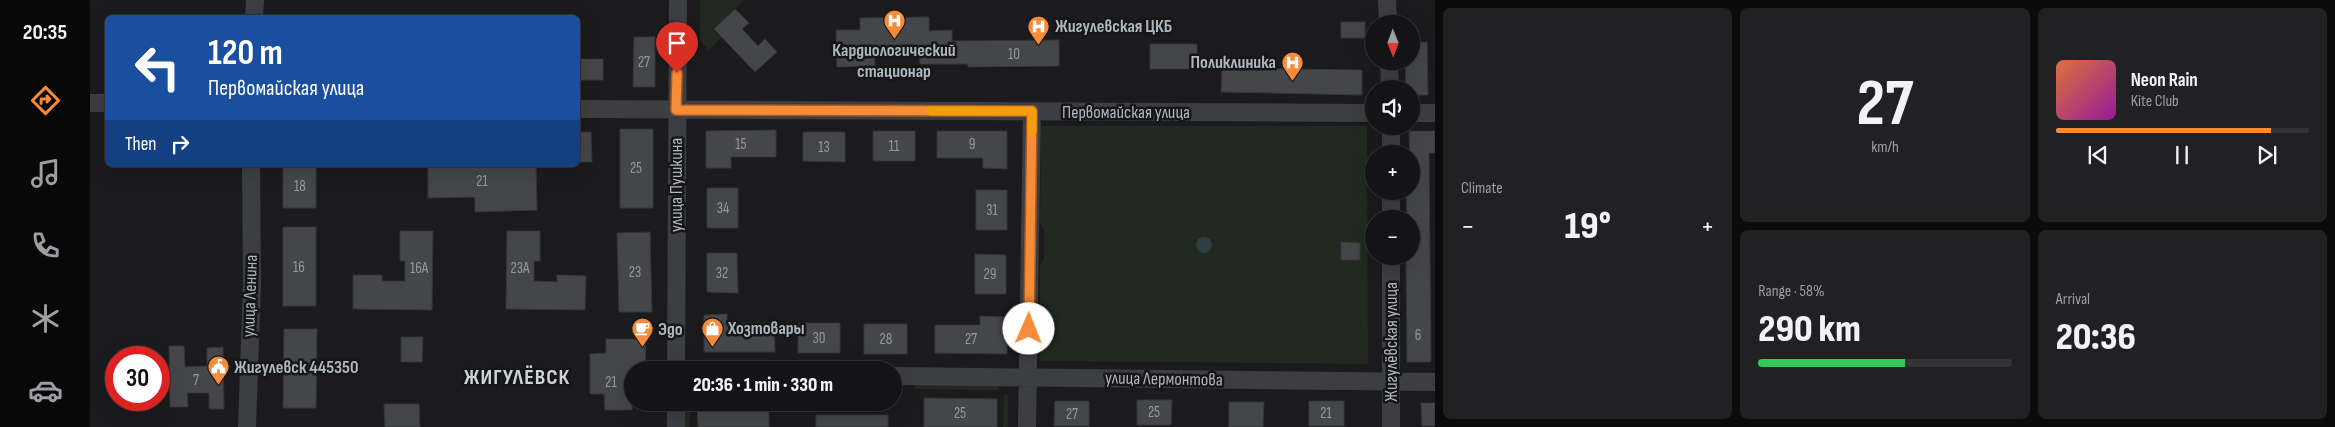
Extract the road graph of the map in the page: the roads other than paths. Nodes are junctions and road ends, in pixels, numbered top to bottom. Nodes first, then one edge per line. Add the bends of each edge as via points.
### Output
1 (255, 0) edge
2 (678, 0) edge
3 (1387, 0) edge
4 (254, 15) edge
5 (1388, 15) edge
6 (90, 103) edge
7 (105, 103) edge
8 (580, 109) edge
9 (676, 110) junction
10 (1032, 111) junction
11 (1365, 113) edge
12 (1420, 113) edge
13 (1435, 113) edge
14 (252, 167) edge
15 (1391, 265) edge
16 (676, 361) edge
17 (902, 376) edge
18 (1028, 378) junction
19 (1435, 382) edge
20 (1391, 383) junction
21 (676, 411) edge
22 (247, 427) edge
23 (676, 427) edge
24 (1028, 427) edge
25 (1391, 427) edge

1 - 4 street
2 - 9 street, улица Пушкина
3 - 5 street
6 - 7 street
8 - 9 street, Первомайская улица
9 - 10 street, Первомайская улица
9 - 16 street, улица Пушкина
10 - 11 street, Первомайская улица
10 - 18 street
12 - 13 street
14 - 22 street, улица Ленина
15 - 20 street, Жигулёвская улица
17 - 18 street, улица Лермонтова
18 - 20 street, улица Лермонтова
18 - 24 street
19 - 20 street, улица Лермонтова
20 - 25 street, Жигулёвская улица
21 - 23 street

